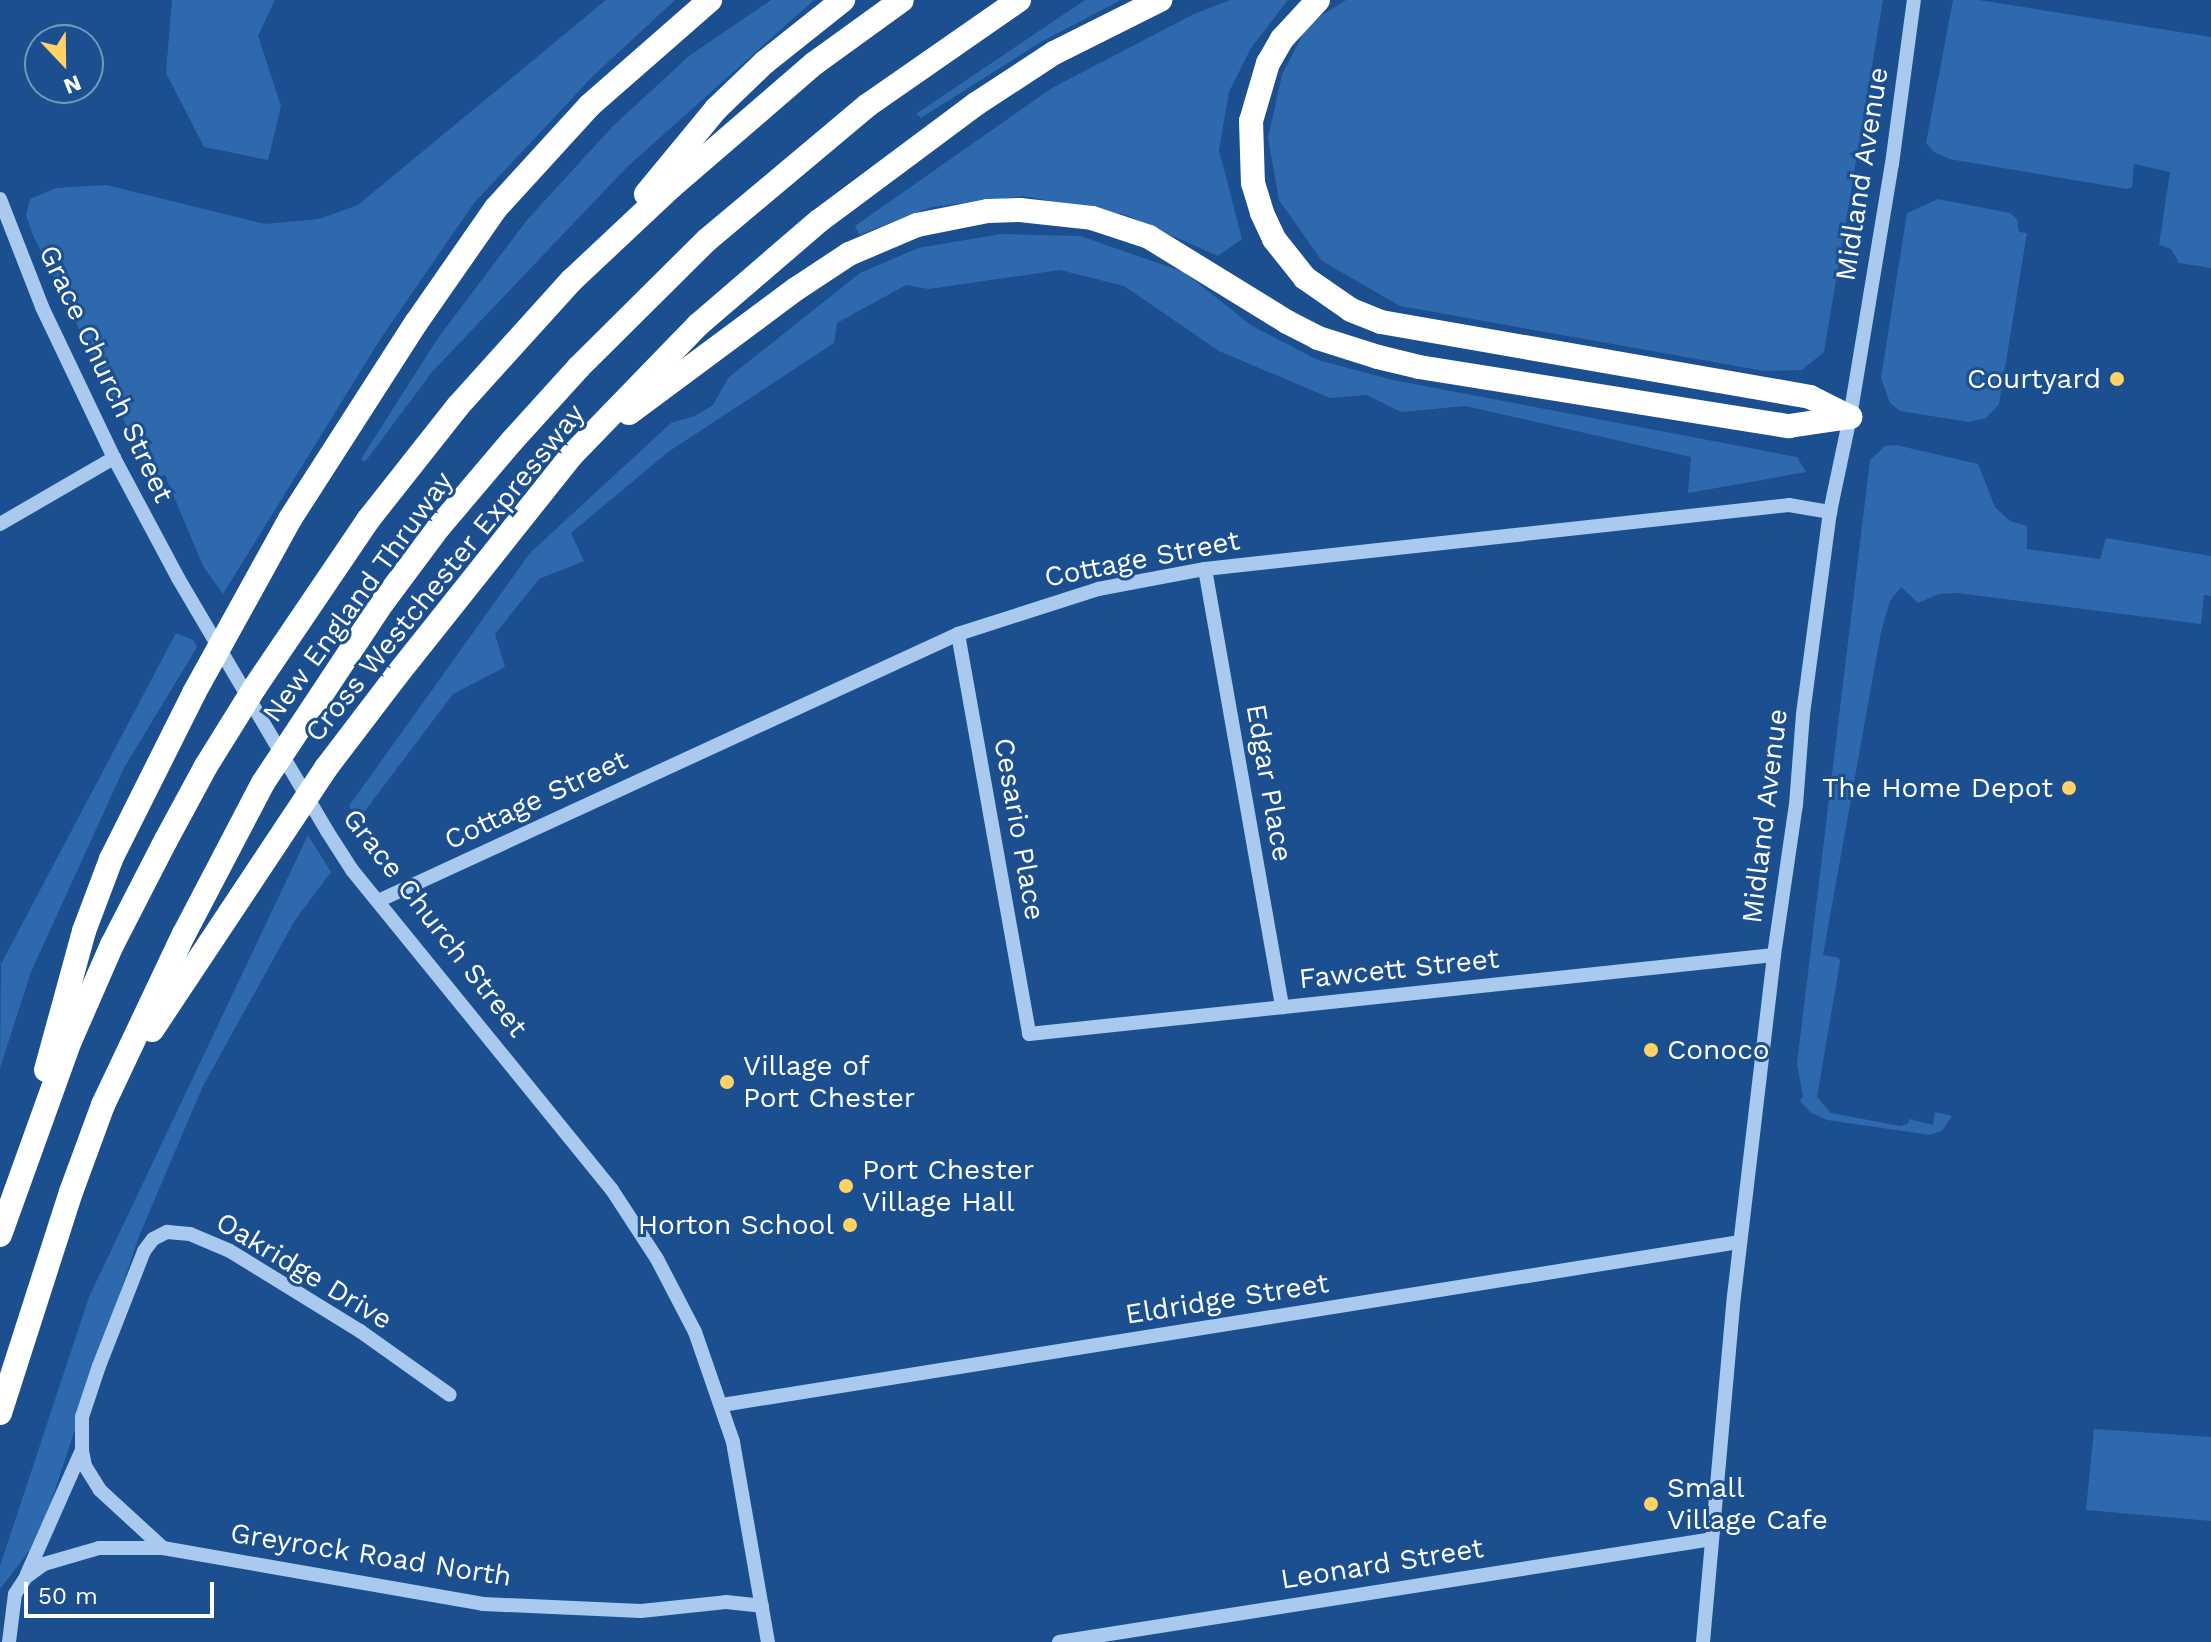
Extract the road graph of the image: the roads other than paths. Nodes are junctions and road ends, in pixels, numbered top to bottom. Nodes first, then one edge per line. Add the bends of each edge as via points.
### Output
1 (710, 0) edge
2 (843, 0) edge
3 (902, 0) edge
4 (1019, 0) edge
5 (1160, 0) edge
6 (1318, 0) edge
7 (1914, 0) edge
8 (0, 199) edge
9 (595, 258) junction
10 (1850, 417) junction
11 (572, 455) junction
12 (114, 458) junction
13 (1830, 512) junction
14 (0, 524) edge
15 (1205, 569) junction
16 (958, 634) junction
17 (378, 901) junction
18 (1774, 955) junction
19 (1282, 1007) junction
20 (1029, 1034) joint
21 (103, 1105) junction
22 (28, 1150) junction
23 (0, 1235) edge
24 (1740, 1242) junction
25 (450, 1395) dead end
26 (722, 1405) junction
27 (0, 1413) edge
28 (82, 1450) junction
29 (1712, 1539) junction
30 (163, 1548) junction
31 (26, 1577) junction
32 (762, 1606) junction
33 (9, 1642) edge
34 (768, 1642) edge
35 (1059, 1642) edge
36 (1703, 1642) edge

1 - 22 highway via 597,98 496,208 290,519 111,859 59,1012
2 - 9 highway via 716,109
3 - 9 highway, New England Thruway via 815,63
4 - 21 highway, New England Thruway via 868,105 707,240 579,367 439,527 263,783
5 - 11 highway, Cross Westchester Expressway via 1013,78 819,221 698,325
6 - 10 highway via 1268,63 1251,121 1253,183 1262,213 1274,239 1305,278 1351,310 1381,322 1810,397
7 - 10 street, Midland Avenue
8 - 12 street, Grace Church Street via 42,307
9 - 22 highway, New England Thruway via 517,336 411,462 255,687 206,766 112,945
10 - 11 highway via 1789,426 1392,360 1318,338 1175,251 1121,226 1058,212 988,211 917,225 849,254
10 - 13 street, Midland Avenue
11 - 21 highway, Cross Westchester Expressway via 326,768
12 - 14 street
12 - 17 street, Grace Church Street via 178,578 352,870
13 - 15 street, Cottage Street via 1789,505
13 - 18 street, Midland Avenue
15 - 16 street, Cottage Street via 1074,595
15 - 19 street, Edgar Place
16 - 17 street, Cottage Street
16 - 20 street, Cesario Place
17 - 26 street, Grace Church Street via 612,1190 650,1246 695,1332
18 - 19 street, Fawcett Street
18 - 24 street, Midland Avenue
19 - 20 street, Fawcett Street
21 - 27 highway, New England Thruway
22 - 23 highway, New England Thruway
24 - 26 street, Eldridge Street
24 - 29 street, Midland Avenue
25 - 28 street, Oakridge Drive via 360,1331 230,1251 190,1234 167,1232 144,1251 99,1366 82,1417
26 - 32 street, Grace Church Street
28 - 30 street, Oakridge Drive via 100,1490
28 - 31 street, Oakridge Drive
29 - 35 street, Leonard Street
29 - 36 street, Midland Avenue
30 - 31 street, Greyrock Road North via 99,1548 44,1564
30 - 32 street, Greyrock Road North via 483,1604 641,1611 726,1602
31 - 33 street, Oakridge Drive via 15,1594
32 - 34 street, Grace Church Street

